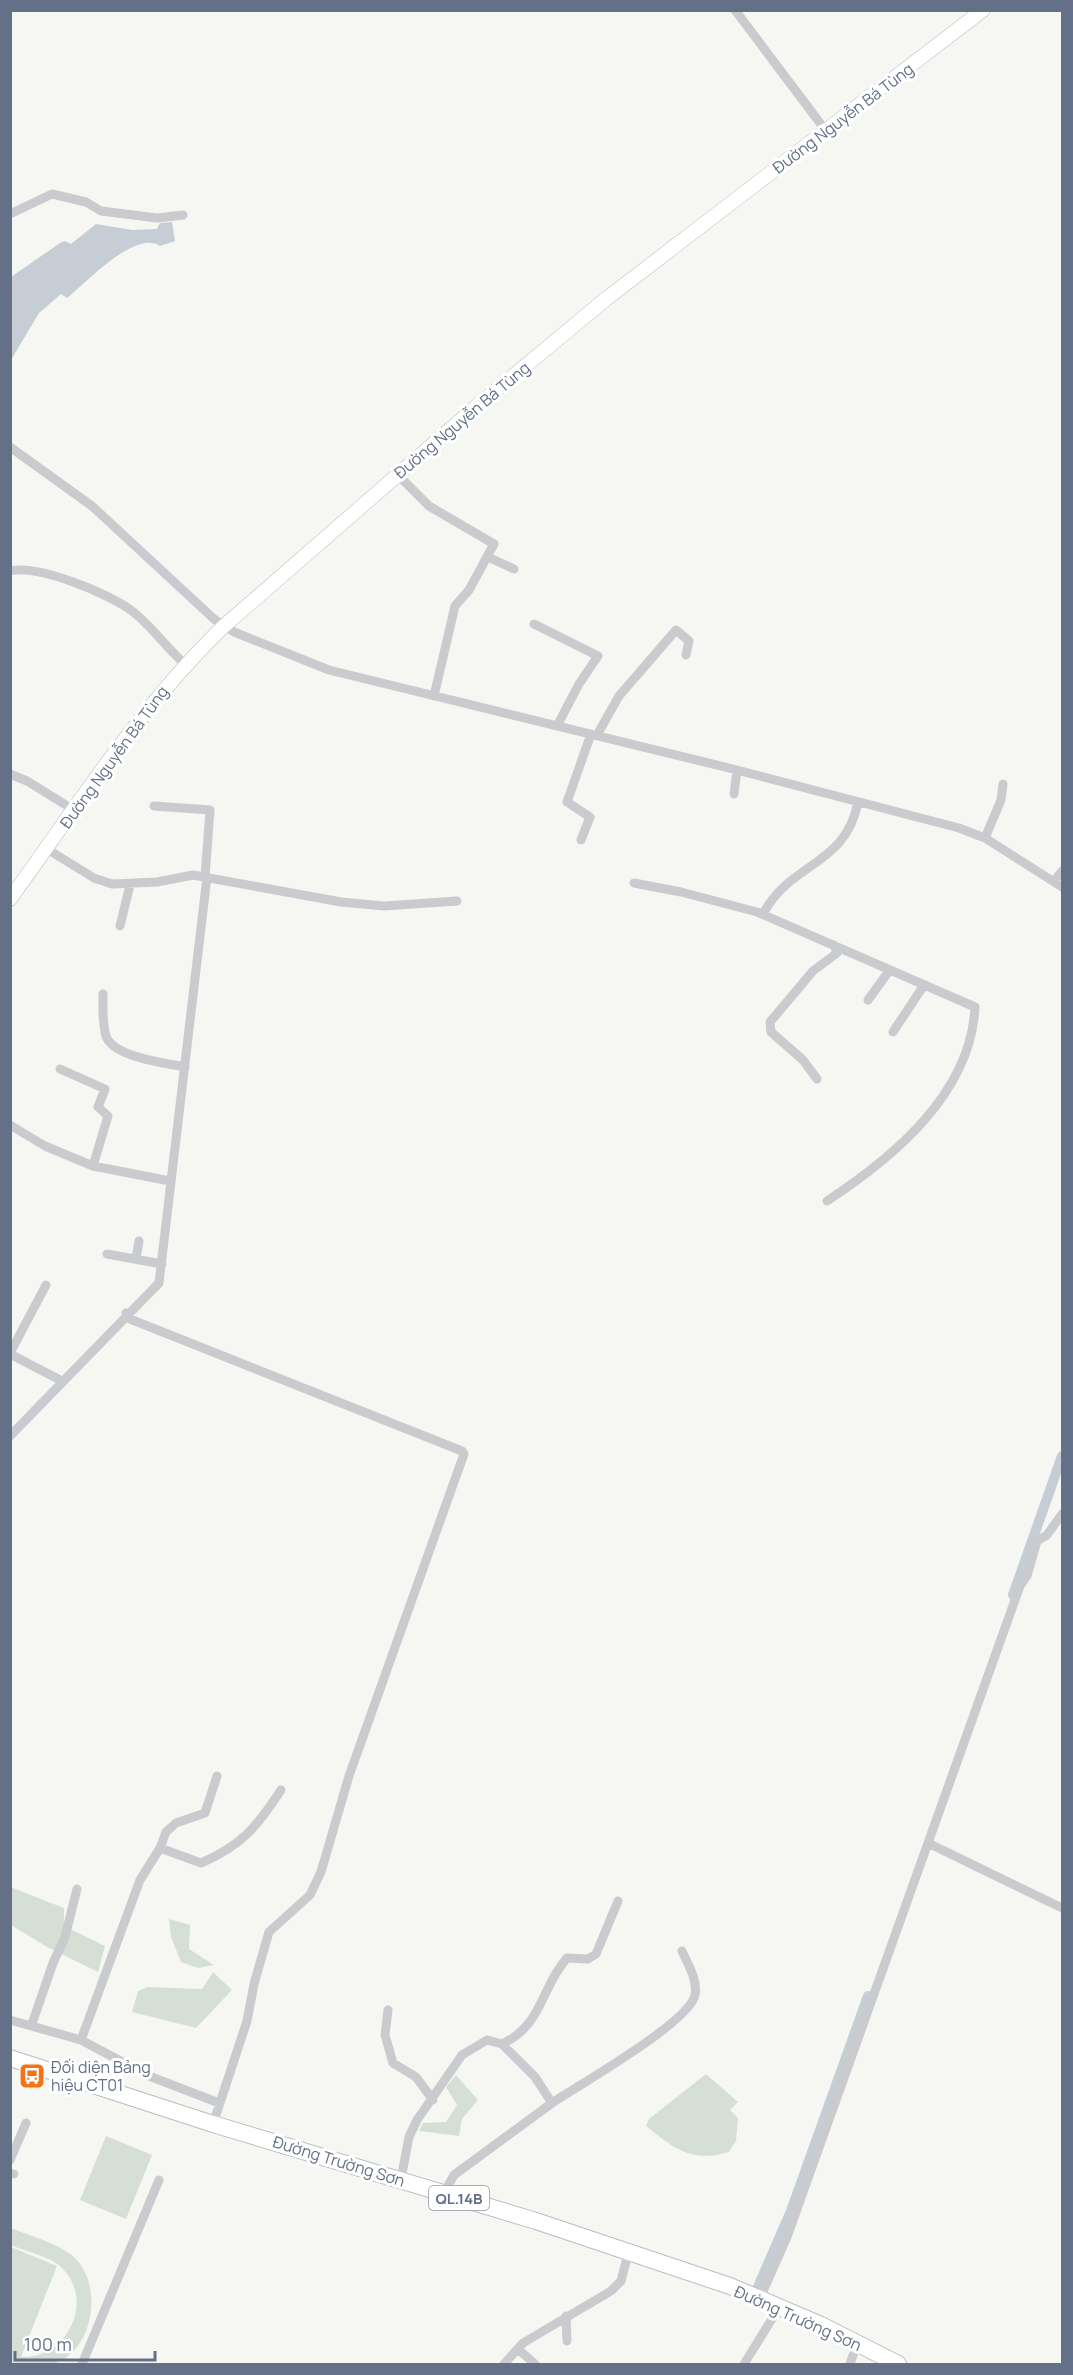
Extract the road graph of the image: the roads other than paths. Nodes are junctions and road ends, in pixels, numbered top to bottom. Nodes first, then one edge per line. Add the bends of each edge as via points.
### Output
1 (735, 10) edge
2 (982, 10) edge
3 (826, 131) junction
4 (10, 214) edge
5 (183, 215) dead end
6 (10, 447) edge
7 (400, 473) junction
8 (488, 557) junction
9 (514, 569) dead end
10 (10, 571) edge
11 (534, 624) dead end
12 (224, 626) junction
13 (686, 655) dead end
14 (185, 664) junction
15 (434, 696) junction
16 (557, 726) junction
17 (594, 735) junction
18 (737, 770) junction
19 (10, 774) edge
20 (1003, 784) dead end
21 (734, 794) dead end
22 (858, 802) junction
23 (154, 806) dead end
24 (74, 810) junction
25 (985, 838) junction
26 (581, 840) dead end
27 (46, 849) junction
28 (1062, 871) edge
29 (206, 877) junction
30 (1054, 881) junction
31 (634, 883) dead end
32 (130, 885) junction
33 (1062, 887) edge
34 (10, 899) edge
35 (457, 901) dead end
36 (763, 914) junction
37 (120, 926) dead end
38 (834, 945) junction
39 (889, 971) junction
40 (924, 985) junction
41 (103, 994) dead end
42 (868, 1000) dead end
43 (893, 1032) dead end
44 (186, 1067) junction
45 (60, 1069) dead end
46 (817, 1079) dead end
47 (10, 1125) edge
48 (93, 1166) junction
49 (170, 1181) junction
50 (827, 1201) dead end
51 (139, 1240) dead end
52 (107, 1254) dead end
53 (136, 1260) junction
54 (162, 1264) junction
55 (46, 1285) dead end
56 (126, 1313) junction
57 (10, 1354) edge
58 (62, 1381) junction
59 (10, 1436) edge
60 (1062, 1514) edge
61 (217, 1776) dead end
62 (280, 1790) dead end
63 (928, 1843) junction
64 (160, 1848) junction
65 (77, 1889) dead end
66 (618, 1901) dead end
67 (1062, 1908) edge
68 (682, 1952) dead end
69 (388, 2010) dead end
70 (10, 2020) edge
71 (32, 2024) junction
72 (81, 2040) junction
73 (502, 2044) junction
74 (10, 2058) edge
75 (432, 2100) junction
76 (219, 2103) junction
77 (552, 2103) junction
78 (26, 2123) dead end
79 (213, 2124) junction
80 (10, 2160) edge
81 (400, 2179) junction
82 (159, 2180) dead end
83 (444, 2193) junction
84 (628, 2254) junction
85 (760, 2298) junction
86 (780, 2306) junction
87 (566, 2316) junction
88 (567, 2341) dead end
89 (857, 2343) junction
90 (518, 2349) junction
91 (82, 2364) edge
92 (504, 2364) edge
93 (535, 2364) edge
94 (744, 2364) edge
95 (850, 2364) edge
96 (898, 2364) edge

1 - 3 street
2 - 3 main road, Đường Nguyễn Bá Tùng
3 - 7 main road, Đường Nguyễn Bá Tùng via 606,299
4 - 5 street via 60,194 101,211 157,218
6 - 12 street via 92,506
7 - 8 street via 429,506 494,544
7 - 12 main road, Đường Nguyễn Bá Tùng
8 - 9 street
8 - 15 street via 455,606
10 - 14 street via 37,570 127,608
11 - 16 street via 598,656
12 - 14 main road, Đường Nguyễn Bá Tùng
12 - 15 street via 329,670
13 - 17 street via 689,641 676,630 619,696
14 - 24 main road, Đường Nguyễn Bá Tùng via 145,711
15 - 16 street
16 - 17 street
17 - 18 street
17 - 26 street via 567,802 590,817
18 - 21 street
18 - 22 street
19 - 24 street
20 - 25 street via 1001,800
22 - 25 street
22 - 36 street via 855,820 841,844 783,884
23 - 29 street via 210,810
24 - 27 main road, Đường Nguyễn Bá Tùng
25 - 30 street
27 - 32 street via 94,878
27 - 34 main road, Đường Nguyễn Bá Tùng
28 - 30 street
29 - 32 street via 193,875
29 - 35 street via 341,902 384,906
29 - 44 street
30 - 33 street
31 - 36 street
32 - 37 street
36 - 38 street
38 - 39 street
38 - 46 street via 837,952 813,971 770,1023 771,1032 803,1060
39 - 40 street
39 - 42 street
40 - 43 street
40 - 50 street via 975,1006 974,1026 964,1059 930,1114 879,1165
41 - 44 street via 104,1029 113,1045 125,1053
44 - 49 street
45 - 48 street via 105,1089 98,1107 108,1116
47 - 48 street via 45,1146
48 - 49 street
49 - 54 street
51 - 53 street
52 - 53 street
53 - 54 street
54 - 56 street via 159,1282
55 - 57 street
56 - 58 street
56 - 76 street via 130,1319 464,1454 349,1776 321,1872 310,1895 269,1932 247,2021
57 - 58 street
58 - 59 street
60 - 63 street via 1047,1535 1037,1541
61 - 64 street via 205,1813 171,1826
62 - 64 street via 242,1841 222,1854 201,1863
63 - 67 street
63 - 85 street via 787,2237
64 - 72 street via 140,1881
65 - 71 street via 68,1928
66 - 73 street via 596,1954 588,1959 565,1959 535,2016
68 - 77 street via 695,1986 691,2006 652,2039
69 - 75 street via 385,2035 393,2063 416,2077
70 - 71 street
71 - 72 street
72 - 76 street via 149,2076
73 - 75 street via 487,2040 467,2051
73 - 77 street via 536,2078
74 - 79 highway, Đường Trường Sơn / QL.14B
75 - 81 street via 409,2137
76 - 79 street
77 - 83 street via 454,2175
78 - 80 street
79 - 81 highway, Đường Trường Sơn / QL.14B
81 - 83 highway, Đường Trường Sơn / QL.14B
82 - 91 street
83 - 84 highway, Đường Trường Sơn / QL.14B
84 - 85 highway, Đường Trường Sơn / QL.14B
84 - 87 street via 621,2281 599,2300
85 - 86 highway, Đường Trường Sơn / QL.14B
86 - 89 highway, Đường Trường Sơn / QL.14B
86 - 94 street
87 - 88 street
87 - 90 street
89 - 95 street
89 - 96 highway, Đường Trường Sơn / QL.14B
90 - 92 street
90 - 93 street

